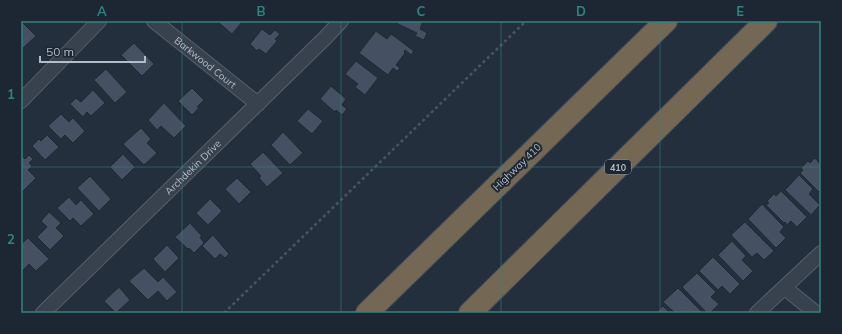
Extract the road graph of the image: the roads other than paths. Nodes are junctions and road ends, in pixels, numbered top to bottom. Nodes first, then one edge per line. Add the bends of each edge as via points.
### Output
1 (99, 21) edge
2 (154, 21) edge
3 (341, 21) edge
4 (666, 21) edge
5 (766, 21) edge
6 (21, 101) edge
7 (258, 104) junction
8 (821, 253) edge
9 (785, 288) junction
10 (43, 313) edge
11 (367, 313) edge
12 (470, 313) edge
13 (757, 313) edge
14 (816, 313) edge

1 - 6 street
2 - 7 street, Barkwood Court
3 - 7 street, Archdekin Drive
4 - 11 highway, Highway 410
5 - 12 highway, 410
7 - 10 street, Archdekin Drive
8 - 9 street
9 - 13 street
9 - 14 street

